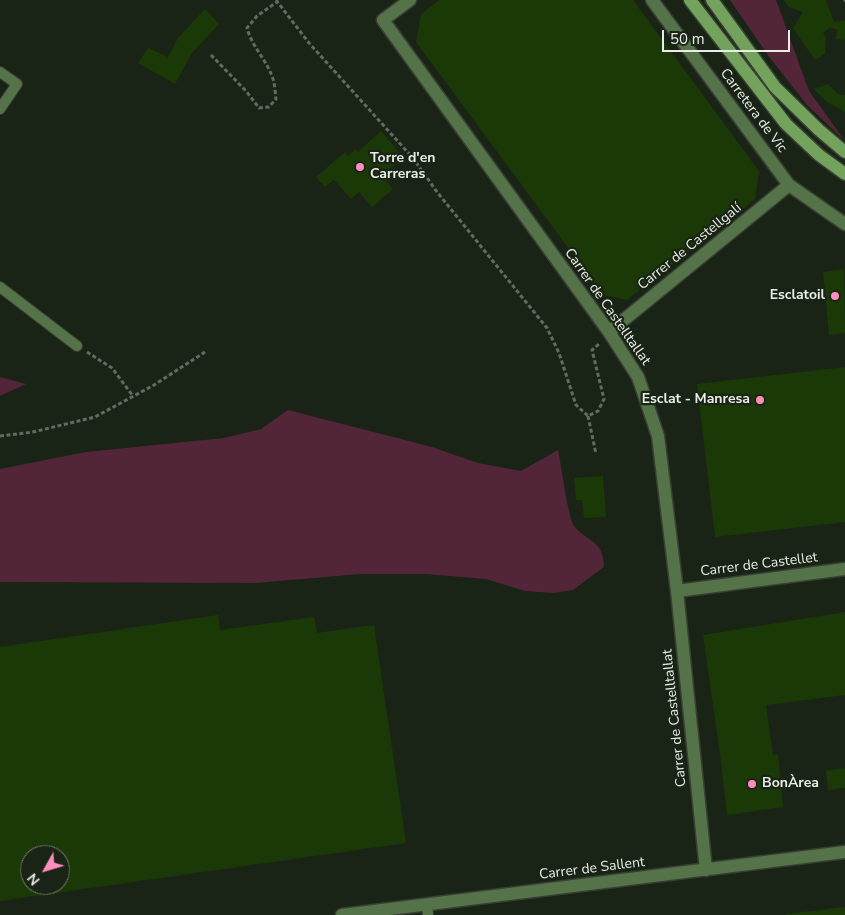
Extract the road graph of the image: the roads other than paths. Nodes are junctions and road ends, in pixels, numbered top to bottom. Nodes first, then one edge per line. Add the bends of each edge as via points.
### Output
1 (410, 0) edge
2 (652, 0) edge
3 (690, 0) edge
4 (712, 0) edge
5 (0, 72) edge
6 (0, 109) edge
7 (845, 152) edge
8 (845, 174) edge
9 (790, 185) junction
10 (845, 224) edge
11 (0, 286) edge
12 (610, 334) junction
13 (78, 346) road end
14 (845, 569) edge
15 (677, 591) junction
16 (845, 852) edge
17 (706, 870) junction
18 (427, 910) edge
19 (342, 915) edge

1 - 12 street, Carrer de Castelltallat via 383,20
2 - 9 street, Carretera de Vic
3 - 8 main road via 786,124
4 - 7 main road via 775,87
5 - 6 lane via 17,84
9 - 10 street, Carretera de Vic
9 - 12 street, Carrer de Castellgalí
11 - 13 lane
12 - 15 street, Carrer de Castelltallat via 638,377 658,436
14 - 15 street, Carrer de Castellet
15 - 17 street, Carrer de Castelltallat
16 - 17 street, Carrer de Sallent
17 - 18 street, Carrer de Sallent
18 - 19 street, Carrer de Sallent

